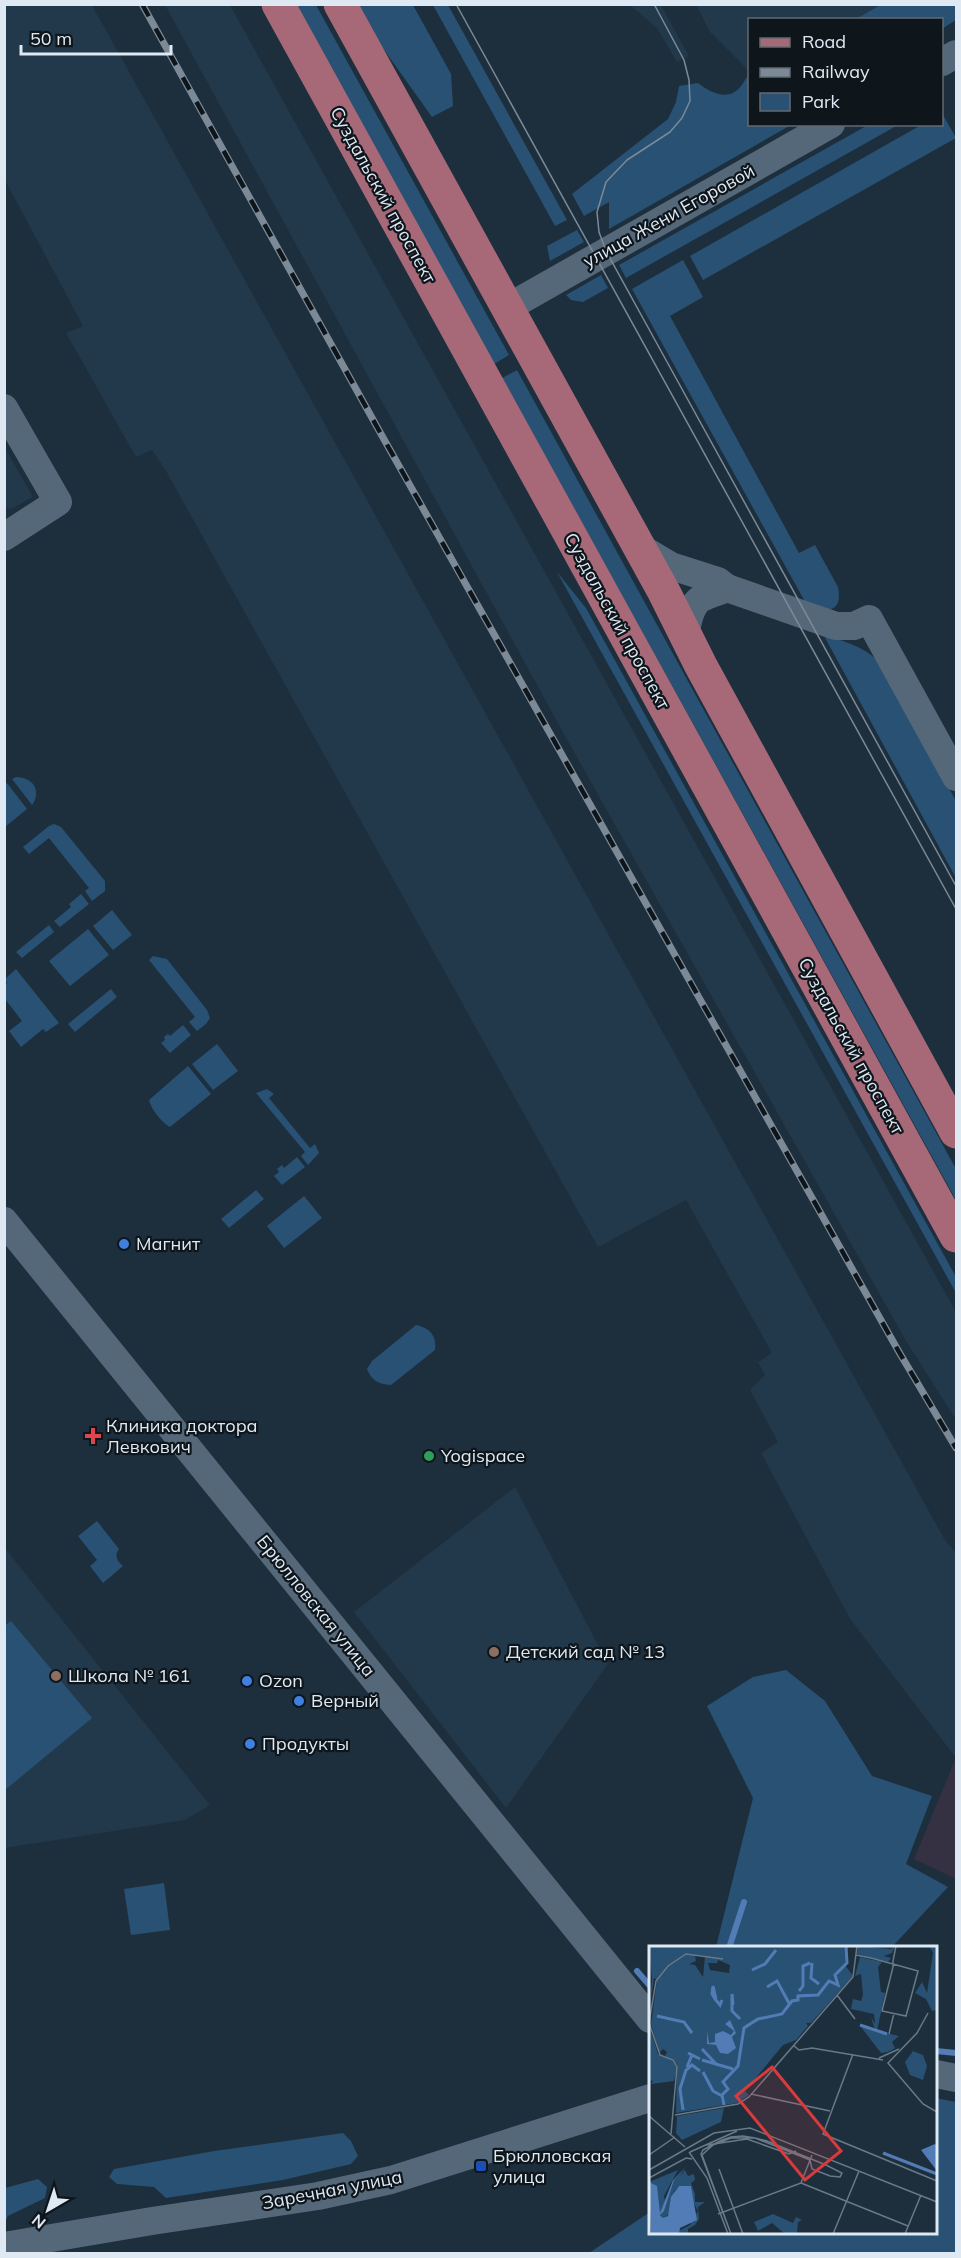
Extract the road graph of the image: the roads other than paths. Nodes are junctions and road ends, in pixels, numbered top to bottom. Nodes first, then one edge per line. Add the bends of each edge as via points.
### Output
1 (278, 4) edge
2 (340, 4) edge
3 (957, 54) edge
4 (943, 61) edge
5 (827, 126) edge
6 (507, 308) junction
7 (4, 408) edge
8 (4, 537) edge
9 (639, 546) junction
10 (727, 588) junction
11 (685, 636) junction
12 (957, 777) edge
13 (957, 1132) edge
14 (4, 1221) edge
15 (957, 1236) edge
16 (649, 2017) edge
17 (937, 2074) edge
18 (957, 2078) edge
19 (649, 2099) edge
20 (4, 2246) edge

1 - 15 main road, Суздальский проспект
2 - 6 main road
3 - 4 street
5 - 6 street, улица Жени Егоровой
6 - 9 main road
7 - 8 street via 58,502
9 - 10 street via 671,566 718,581
9 - 11 main road
10 - 11 street via 697,601
10 - 12 street via 836,626 854,626 869,619
11 - 13 main road
14 - 16 street, Брюлловская улица
17 - 18 street
19 - 20 street, Заречная улица via 391,2180 318,2196

